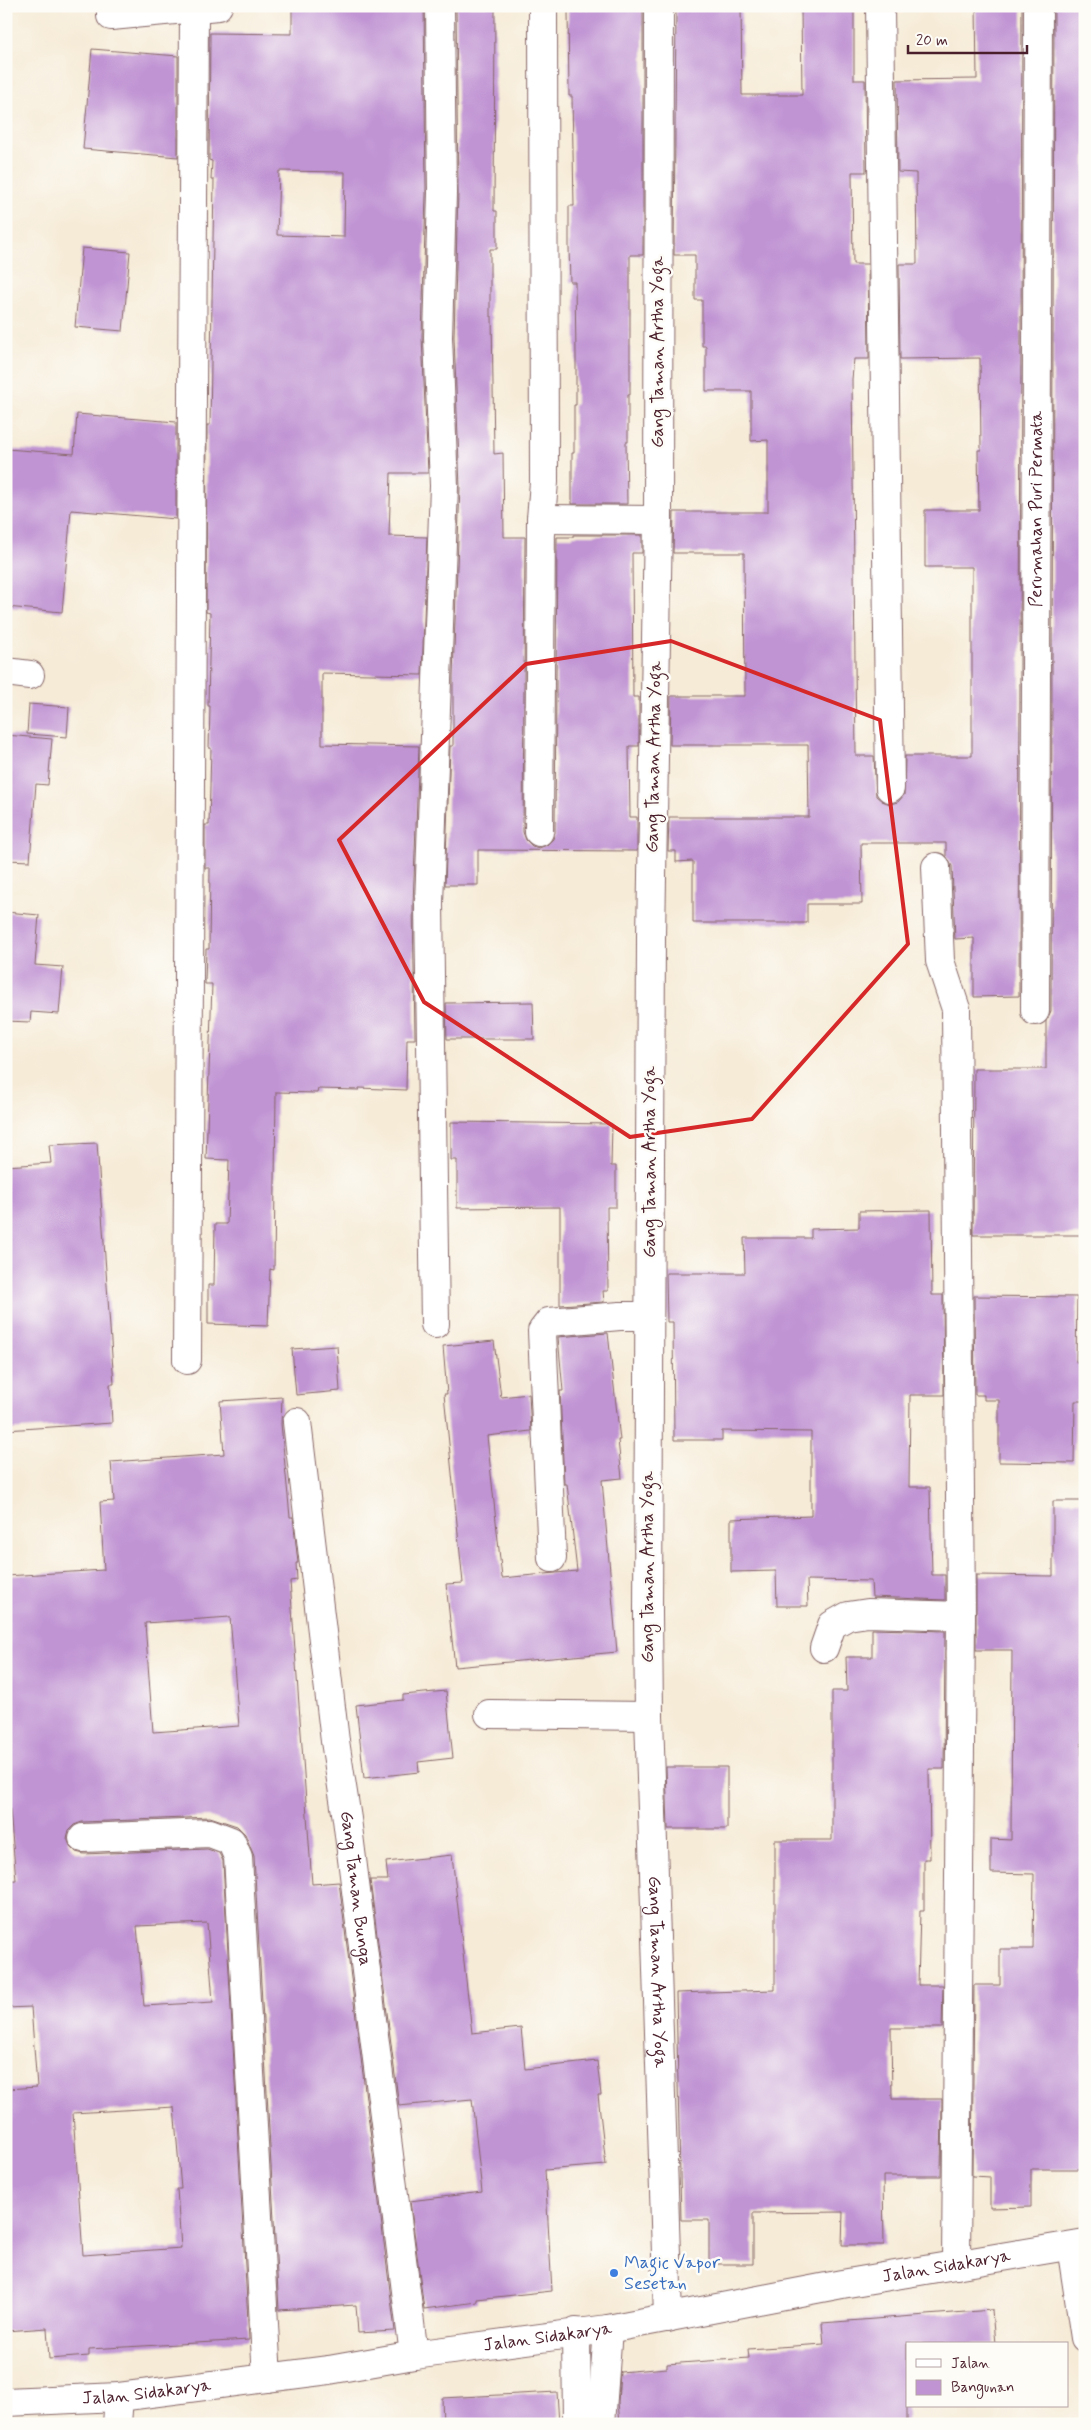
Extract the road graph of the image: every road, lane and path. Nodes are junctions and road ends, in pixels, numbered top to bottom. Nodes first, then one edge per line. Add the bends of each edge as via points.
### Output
1 (440, 6) edge
2 (543, 6) edge
3 (659, 6) edge
4 (880, 6) edge
5 (1038, 6) edge
6 (206, 8) edge
7 (111, 11) edge
8 (541, 519) junction
9 (658, 520) junction
10 (890, 788) dead end
11 (539, 832) dead end
12 (936, 866) dead end
13 (1036, 1011) dead end
14 (650, 1316) junction
15 (436, 1324) dead end
16 (187, 1360) dead end
17 (297, 1422) dead end
18 (552, 1558) dead end
19 (961, 1616) junction
20 (824, 1648) dead end
21 (489, 1714) dead end
22 (648, 1716) junction
23 (83, 1838) dead end
24 (1078, 2244) edge
25 (956, 2265) junction
26 (668, 2318) junction
27 (608, 2329) junction
28 (576, 2332) junction
29 (1085, 2338) edge
30 (414, 2356) junction
31 (267, 2378) junction
32 (120, 2397) junction
33 (15, 2402) edge
34 (117, 2424) edge
35 (577, 2424) edge
36 (601, 2424) edge

1 - 15 street via 442,193 438,337 444,486 429,904
2 - 8 street via 544,482
3 - 9 street, Gang Taman Artha Yoga
4 - 10 street
5 - 13 street, Perumahan Puri Permata
6 - 7 street
6 - 16 street
8 - 9 street
8 - 11 street
9 - 14 street, Gang Taman Artha Yoga via 651,937
12 - 19 street via 940,961 956,1009
14 - 18 street via 549,1322 542,1331
14 - 22 street, Gang Taman Artha Yoga
17 - 30 street, Gang Taman Bunga via 334,1740 347,1819
19 - 20 street via 868,1612 848,1616 832,1625
19 - 25 street
21 - 22 street
22 - 26 street, Gang Taman Artha Yoga
23 - 31 street via 210,1833 231,1840 238,1857
24 - 25 street, Jalan Sidakarya
24 - 29 street
25 - 26 street, Jalan Sidakarya
26 - 27 street, Jalan Sidakarya
27 - 28 street, Jalan Sidakarya
27 - 36 street
28 - 30 street, Jalan Sidakarya
28 - 35 street
30 - 31 street, Jalan Sidakarya
31 - 32 street, Jalan Sidakarya
32 - 33 street, Jalan Sidakarya
32 - 34 street

